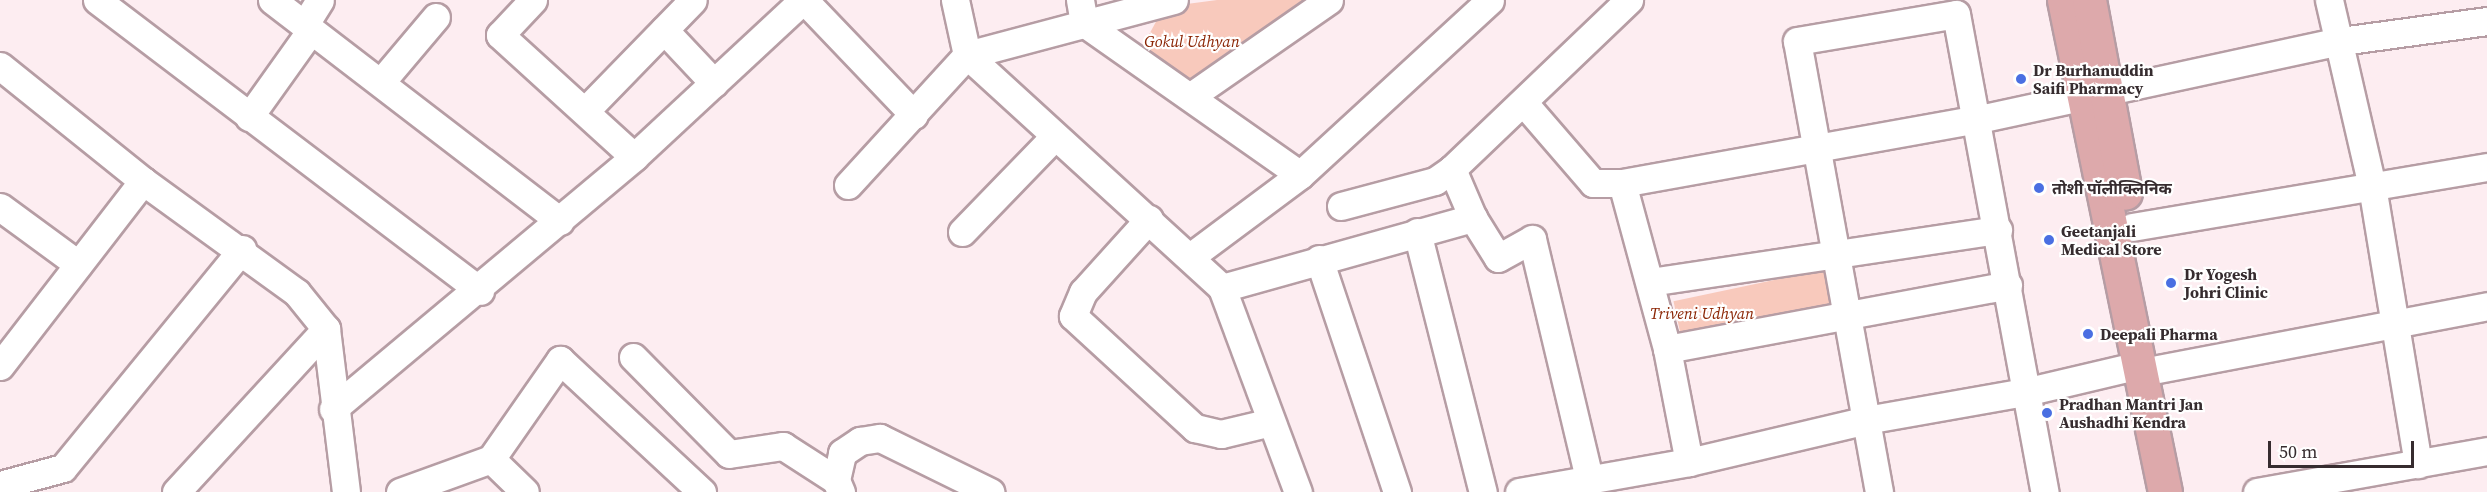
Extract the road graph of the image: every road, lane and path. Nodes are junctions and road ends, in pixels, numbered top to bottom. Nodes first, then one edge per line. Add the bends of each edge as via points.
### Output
1 (97, 0) edge
2 (272, 0) edge
3 (320, 0) edge
4 (533, 0) edge
5 (693, 0) edge
6 (803, 0) edge
7 (955, 0) edge
8 (1174, 0) edge
9 (1329, 0) edge
10 (1629, 0) edge
11 (2064, 0) edge
12 (2089, 0) edge
13 (2329, 0) edge
14 (1486, 1) edge
15 (1082, 11) edge
16 (436, 17) dead end
17 (2487, 21) edge
18 (308, 27) junction
19 (664, 30) junction
20 (2342, 41) junction
21 (967, 55) junction
22 (0, 66) edge
23 (381, 82) junction
24 (714, 83) junction
25 (2094, 93) junction
26 (1191, 96) junction
27 (1523, 102) junction
28 (585, 110) junction
29 (914, 115) junction
30 (249, 117) junction
31 (1978, 119) junction
32 (1054, 137) junction
33 (1816, 148) junction
34 (634, 157) junction
35 (2487, 167) edge
36 (1452, 169) junction
37 (1300, 175) junction
38 (143, 181) junction
39 (1622, 183) junction
40 (848, 184) dead end
41 (2372, 186) junction
42 (1341, 206) dead end
43 (0, 207) edge
44 (1473, 218) junction
45 (1149, 219) junction
46 (560, 221) junction
47 (2132, 227) junction
48 (1998, 230) junction
49 (962, 232) dead end
50 (1417, 232) junction
51 (242, 249) junction
52 (1190, 256) junction
53 (1836, 256) junction
54 (1319, 259) junction
55 (78, 264) junction
56 (1650, 282) junction
57 (2008, 285) junction
58 (1222, 288) junction
59 (480, 291) junction
60 (2487, 306) edge
61 (1846, 317) junction
62 (2391, 323) junction
63 (326, 330) junction
64 (1667, 349) junction
65 (633, 357) dead end
66 (0, 366) edge
67 (2149, 367) junction
68 (2025, 392) junction
69 (333, 409) junction
70 (1866, 420) junction
71 (1271, 422) junction
72 (2487, 451) edge
73 (491, 459) junction
74 (1689, 462) junction
75 (2418, 464) junction
76 (1589, 478) junction
77 (0, 484) edge
78 (838, 486) edge
79 (2295, 489) edge
80 (176, 492) edge
81 (346, 492) edge
82 (400, 492) edge
83 (525, 492) edge
84 (702, 492) edge
85 (990, 492) edge
86 (1298, 492) edge
87 (1397, 492) edge
88 (1484, 492) edge
89 (1519, 492) edge
90 (1879, 492) edge
91 (2045, 492) edge
92 (2165, 492) edge
93 (2182, 492) edge
94 (2257, 492) edge

1 - 30 street
2 - 18 street
3 - 18 street
4 - 28 street via 500,35
5 - 19 street
6 - 24 street
6 - 29 street
7 - 21 street
8 - 15 street
9 - 26 street
10 - 27 street
11 - 25 main road
12 - 25 main road
13 - 20 street
14 - 37 street
15 - 21 street
15 - 26 street
16 - 23 street
17 - 20 street
18 - 23 street
18 - 30 street
19 - 24 street
19 - 28 street
20 - 25 street
20 - 41 street
21 - 29 street
21 - 32 street
22 - 38 street
23 - 46 street
24 - 34 street
25 - 31 street
25 - 47 main road
25 - 67 main road
26 - 37 street
27 - 36 street
27 - 39 street via 1593,183
28 - 34 street
29 - 40 street
30 - 59 street
31 - 33 street
31 - 33 street via 1956,14 1797,41
31 - 48 street
32 - 45 street
32 - 49 street
33 - 39 street
33 - 53 street
34 - 46 street
35 - 41 street
36 - 42 street via 1435,181
36 - 44 street
37 - 52 street
38 - 51 street
38 - 55 street
39 - 56 street
41 - 47 street
41 - 62 street
43 - 55 street
44 - 50 street
44 - 76 street via 1497,258 1532,239
45 - 52 street
45 - 71 street via 1083,292 1073,316 1195,428 1221,434
46 - 59 street
47 - 67 main road
48 - 53 street
48 - 57 street
50 - 54 street
50 - 88 street
51 - 63 street via 297,293
51 - 77 street via 63,468
52 - 58 street
53 - 56 street
53 - 61 street
54 - 58 street
54 - 87 street
55 - 66 street
56 - 64 street
57 - 61 street
57 - 68 street
58 - 71 street
59 - 69 street
60 - 62 street
61 - 64 street
61 - 70 street
62 - 67 street
62 - 75 street
63 - 69 street
63 - 80 street
64 - 74 street
65 - 78 street via 729,454 747,455 783,446
67 - 68 street
67 - 92 main road
67 - 93 main road
68 - 70 street
68 - 91 street
69 - 81 street
70 - 74 street
70 - 90 street
71 - 86 street
72 - 75 street
73 - 82 street
73 - 83 street
73 - 84 street via 560,360
74 - 76 street
75 - 79 street
76 - 89 street
78 - 85 street via 842,453 860,441 880,438
79 - 94 street

